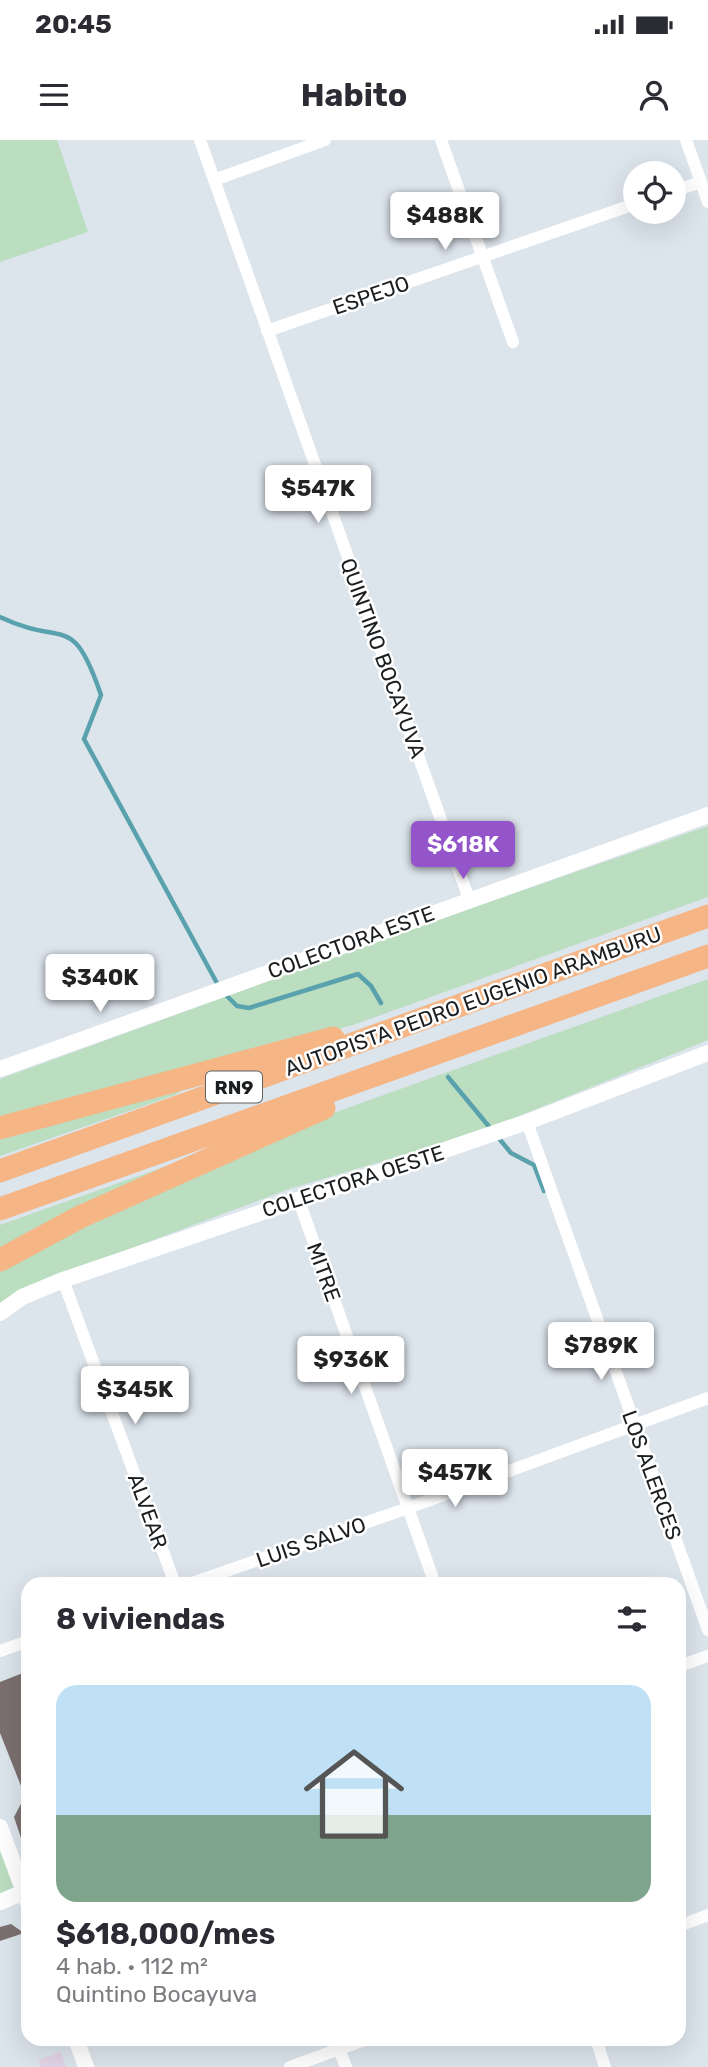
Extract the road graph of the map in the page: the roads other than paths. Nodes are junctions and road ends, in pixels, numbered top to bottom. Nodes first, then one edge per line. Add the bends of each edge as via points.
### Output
1 (200, 140) edge
2 (325, 140) edge
3 (441, 140) edge
4 (686, 140) edge
5 (214, 180) junction
6 (701, 182) junction
7 (686, 187) edge
8 (708, 202) edge
9 (623, 208) edge
10 (483, 256) junction
11 (267, 331) junction
12 (513, 342) dead end
13 (708, 815) edge
14 (469, 899) junction
15 (708, 915) edge
16 (708, 956) edge
17 (469, 1003) junction
18 (467, 1042) junction
19 (708, 1053) edge
20 (0, 1069) edge
21 (527, 1122) junction
22 (0, 1128) edge
23 (0, 1171) edge
24 (298, 1198) junction
25 (0, 1209) edge
26 (0, 1260) edge
27 (63, 1280) junction
28 (0, 1313) edge
29 (708, 1398) edge
30 (634, 1425) junction
31 (408, 1508) junction
32 (172, 1577) edge
33 (209, 1577) edge
34 (433, 1577) edge
35 (708, 1630) edge
36 (21, 1644) edge
37 (0, 1651) edge
38 (708, 1656) edge
39 (686, 1664) edge
40 (0, 1827) edge
41 (21, 1880) edge
42 (21, 1897) edge
43 (0, 1902) edge
44 (708, 1915) edge
45 (686, 1923) edge
46 (78, 2046) edge
47 (333, 2046) edge
48 (338, 2046) edge
49 (598, 2046) edge
50 (86, 2067) edge
51 (290, 2067) edge
52 (346, 2067) edge
53 (605, 2067) edge

1 - 5 street, QUINTINO BOCAYUVA
2 - 5 street
3 - 10 street
4 - 6 street
5 - 11 street, QUINTINO BOCAYUVA
6 - 7 street
6 - 8 street
9 - 10 street, ESPEJO
10 - 11 street, ESPEJO
10 - 12 street
11 - 14 street, QUINTINO BOCAYUVA
13 - 14 street, COLECTORA ESTE
14 - 20 street, COLECTORA ESTE
15 - 17 highway, AUTOPISTA PEDRO EUGENIO ARAMBURU / RN9
16 - 18 highway, AUTOPISTA PEDRO EUGENIO ARAMBURU / RN9
17 - 22 highway
17 - 23 highway, AUTOPISTA PEDRO EUGENIO ARAMBURU / RN9
18 - 25 highway, AUTOPISTA PEDRO EUGENIO ARAMBURU / RN9
18 - 26 highway via 112,1203
19 - 21 street, COLECTORA OESTE
21 - 24 street, COLECTORA OESTE
21 - 30 street, LOS ALERCES
24 - 27 street, COLECTORA OESTE
24 - 31 street, MITRE
27 - 28 street, COLECTORA OESTE via 22,1297
27 - 32 street, ALVEAR
29 - 30 street, LUIS SALVO
30 - 31 street, LUIS SALVO
30 - 35 street, LOS ALERCES
31 - 33 street, LUIS SALVO
31 - 34 street, MITRE
36 - 37 street
38 - 39 street
40 - 41 street
42 - 43 street
44 - 45 street
46 - 50 street
47 - 51 street
48 - 52 street
49 - 53 street

